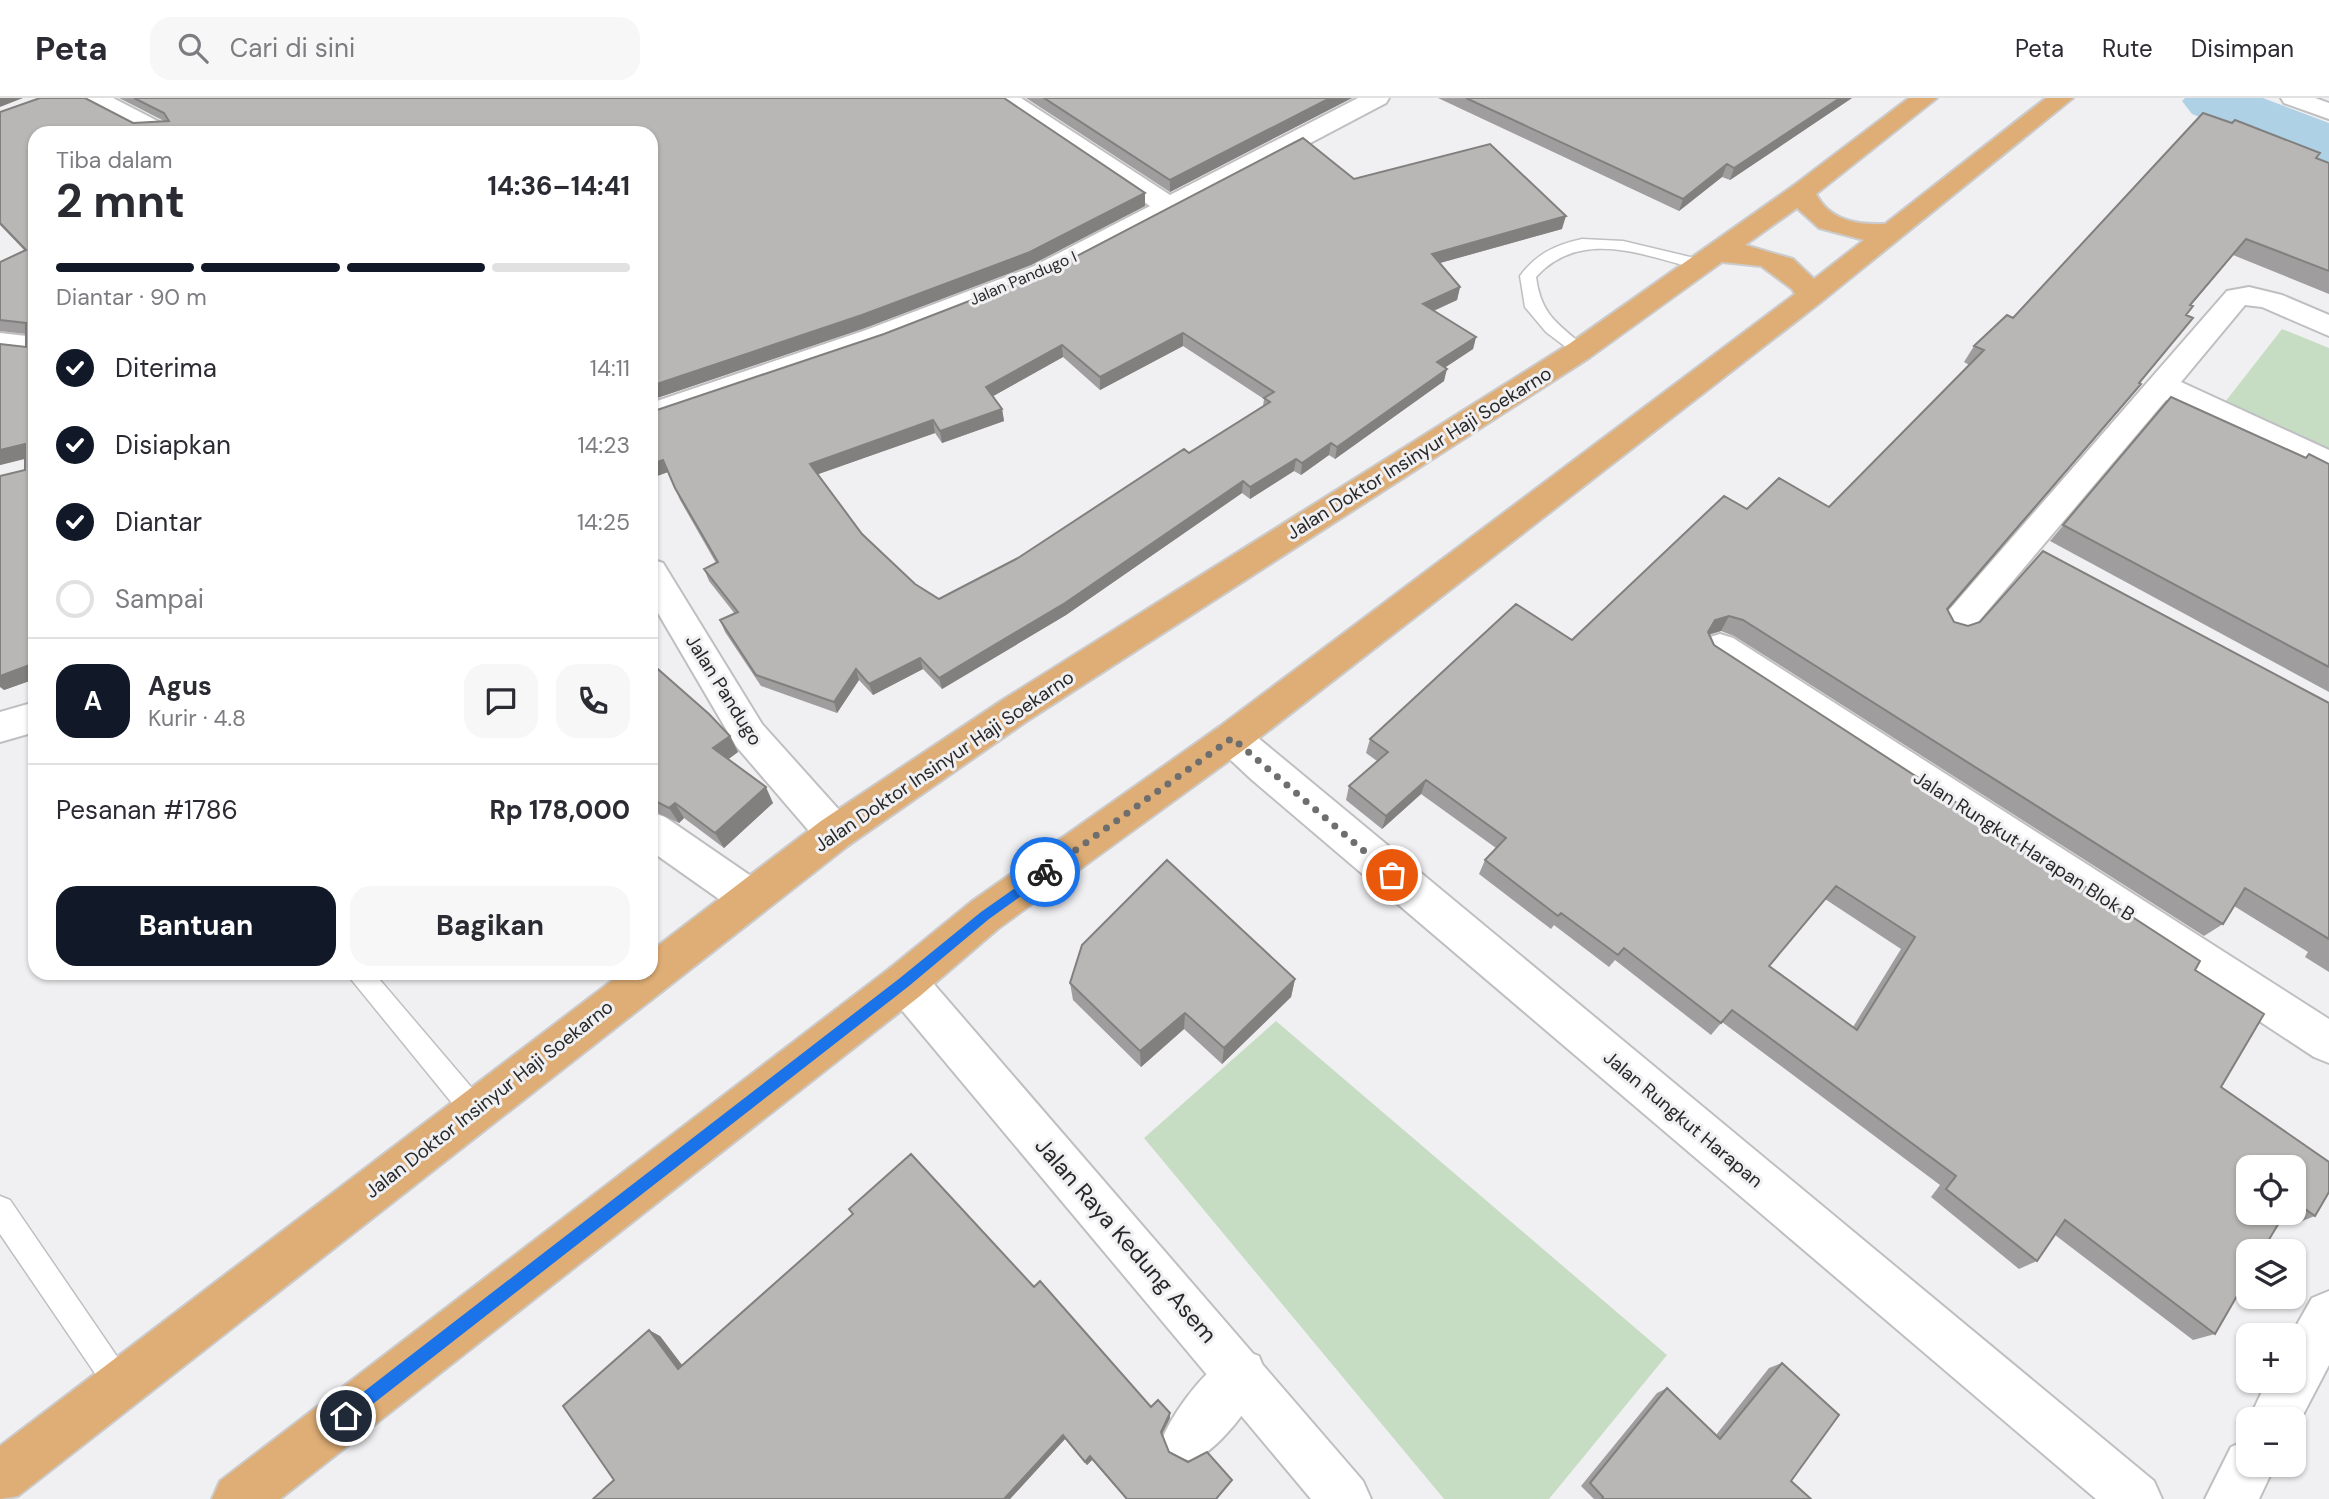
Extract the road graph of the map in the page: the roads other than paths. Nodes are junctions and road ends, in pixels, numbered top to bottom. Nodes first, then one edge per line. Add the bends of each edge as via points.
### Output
1 (1004, 98) edge
2 (1377, 98) edge
3 (1925, 98) edge
4 (2061, 98) edge
5 (2292, 98) edge
6 (105, 100) edge
7 (2329, 112) edge
8 (150, 126) edge
9 (1802, 192) junction
10 (1170, 207) junction
11 (1895, 230) junction
12 (1709, 260) junction
13 (1811, 296) junction
14 (2329, 327) edge
15 (0, 343) edge
16 (28, 346) edge
17 (1579, 351) junction
18 (2161, 385) junction
19 (658, 412) edge
20 (2329, 463) edge
21 (658, 584) edge
22 (1955, 626) edge
23 (1720, 649) edge
24 (28, 719) edge
25 (0, 727) edge
26 (1232, 738) junction
27 (658, 833) edge
28 (835, 833) junction
29 (750, 898) junction
30 (658, 969) edge
31 (364, 980) edge
32 (643, 980) edge
33 (905, 982) junction
34 (2329, 1043) edge
35 (474, 1110) junction
36 (0, 1210) edge
37 (2329, 1315) edge
38 (2306, 1358) edge
39 (1241, 1374) junction
40 (119, 1384) junction
41 (1189, 1437) dead end
42 (2243, 1477) edge
43 (0, 1478) edge
44 (238, 1499) edge
45 (1345, 1499) edge
46 (2136, 1499) edge
47 (2231, 1499) edge

1 - 10 street
2 - 10 street, Jalan Pandugo I
3 - 9 main road, Jalan Doktor Insinyur Haji Soekarno
4 - 11 main road
5 - 7 street
6 - 8 street
9 - 11 main road via 1808,207 1840,228 1861,233
9 - 12 main road, Jalan Doktor Insinyur Haji Soekarno
10 - 19 street, Jalan Pandugo I via 1042,272 876,337
11 - 13 main road
12 - 13 main road via 1739,252 1759,254 1798,275
12 - 17 main road, Jalan Doktor Insinyur Haji Soekarno
12 - 17 lane via 1606,244 1575,245 1547,256 1528,276 1531,303
13 - 26 main road
14 - 18 street via 2269,300 2237,297
15 - 16 street
17 - 28 main road, Jalan Doktor Insinyur Haji Soekarno via 1014,711
18 - 20 street
18 - 22 street via 2037,552
21 - 28 street, Jalan Pandugo via 749,735
23 - 34 street, Jalan Rungkut Harapan Blok B
24 - 25 street
26 - 33 main road via 985,915
26 - 46 street, Jalan Rungkut Harapan
27 - 29 street
28 - 29 main road, Jalan Doktor Insinyur Haji Soekarno
29 - 30 main road, Jalan Doktor Insinyur Haji Soekarno
31 - 35 lane
32 - 35 main road, Jalan Doktor Insinyur Haji Soekarno
33 - 39 street, Jalan Raya Kedung Asem
33 - 44 main road
35 - 40 main road, Jalan Doktor Insinyur Haji Soekarno
36 - 40 lane
37 - 38 street
39 - 41 street
39 - 45 street, Jalan Raya Kedung Asem
40 - 43 main road, Jalan Doktor Insinyur Haji Soekarno
42 - 47 street

